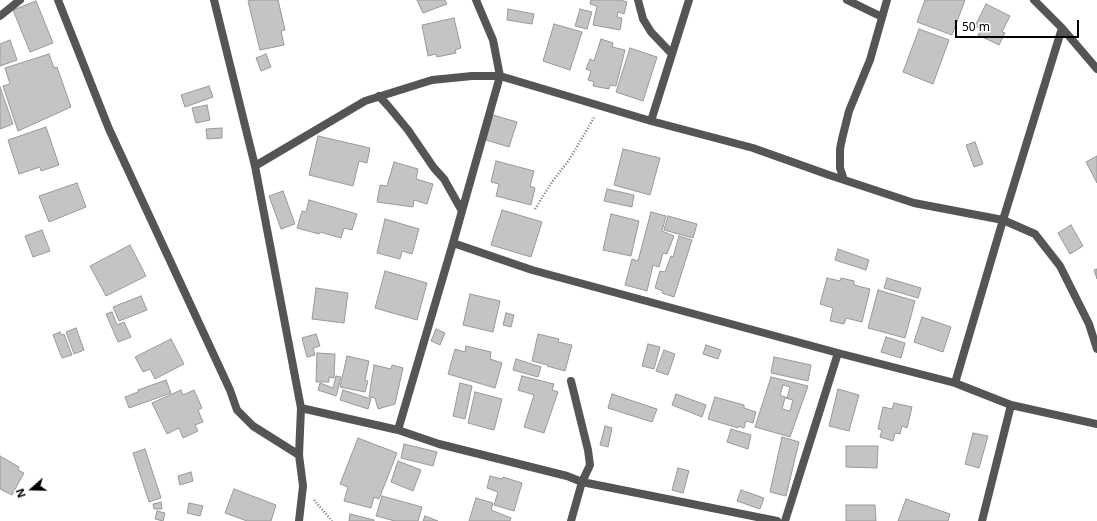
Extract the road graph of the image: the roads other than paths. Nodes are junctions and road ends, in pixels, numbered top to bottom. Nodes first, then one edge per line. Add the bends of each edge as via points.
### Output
1 (20, 0) edge
2 (58, 0) edge
3 (214, 0) edge
4 (476, 0) edge
5 (638, 0) edge
6 (689, 0) edge
7 (847, 0) edge
8 (887, 0) edge
9 (1034, 0) edge
10 (0, 16) edge
11 (882, 17) junction
12 (1062, 28) junction
13 (672, 54) junction
14 (1097, 69) edge
15 (500, 76) junction
16 (379, 96) junction
17 (651, 121) junction
18 (255, 166) junction
19 (844, 180) junction
20 (462, 212) junction
21 (1003, 220) junction
22 (453, 243) junction
23 (1097, 349) edge
24 (838, 353) junction
25 (571, 381) dead end
26 (955, 383) junction
27 (1011, 405) junction
28 (301, 408) junction
29 (1097, 424) edge
30 (398, 430) junction
31 (300, 455) junction
32 (582, 482) junction
33 (299, 521) edge
34 (571, 521) edge
35 (777, 521) edge
36 (785, 521) edge
37 (982, 521) edge

1 - 10 street
2 - 31 street via 108,129 237,410 253,426
3 - 18 street
4 - 15 street via 493,40
5 - 13 street via 643,19 651,32
6 - 13 street
7 - 11 street
8 - 11 street
9 - 12 street
11 - 19 street via 870,60 849,111 842,139 840,168
12 - 14 street
12 - 21 street
13 - 17 street
15 - 16 street via 432,80
15 - 17 street
15 - 20 street
16 - 18 street via 365,101
16 - 20 street via 444,178
17 - 19 street via 753,148
18 - 28 street
19 - 21 street via 914,203
20 - 22 street
21 - 23 street via 1035,234 1060,266 1089,324
21 - 26 street
22 - 24 street via 532,270
22 - 30 street
24 - 26 street
24 - 36 street
25 - 32 street via 590,465
26 - 27 street
27 - 29 street
27 - 37 street
28 - 30 street
28 - 31 street
30 - 32 street via 439,444
31 - 33 street via 303,486
32 - 34 street
32 - 35 street

